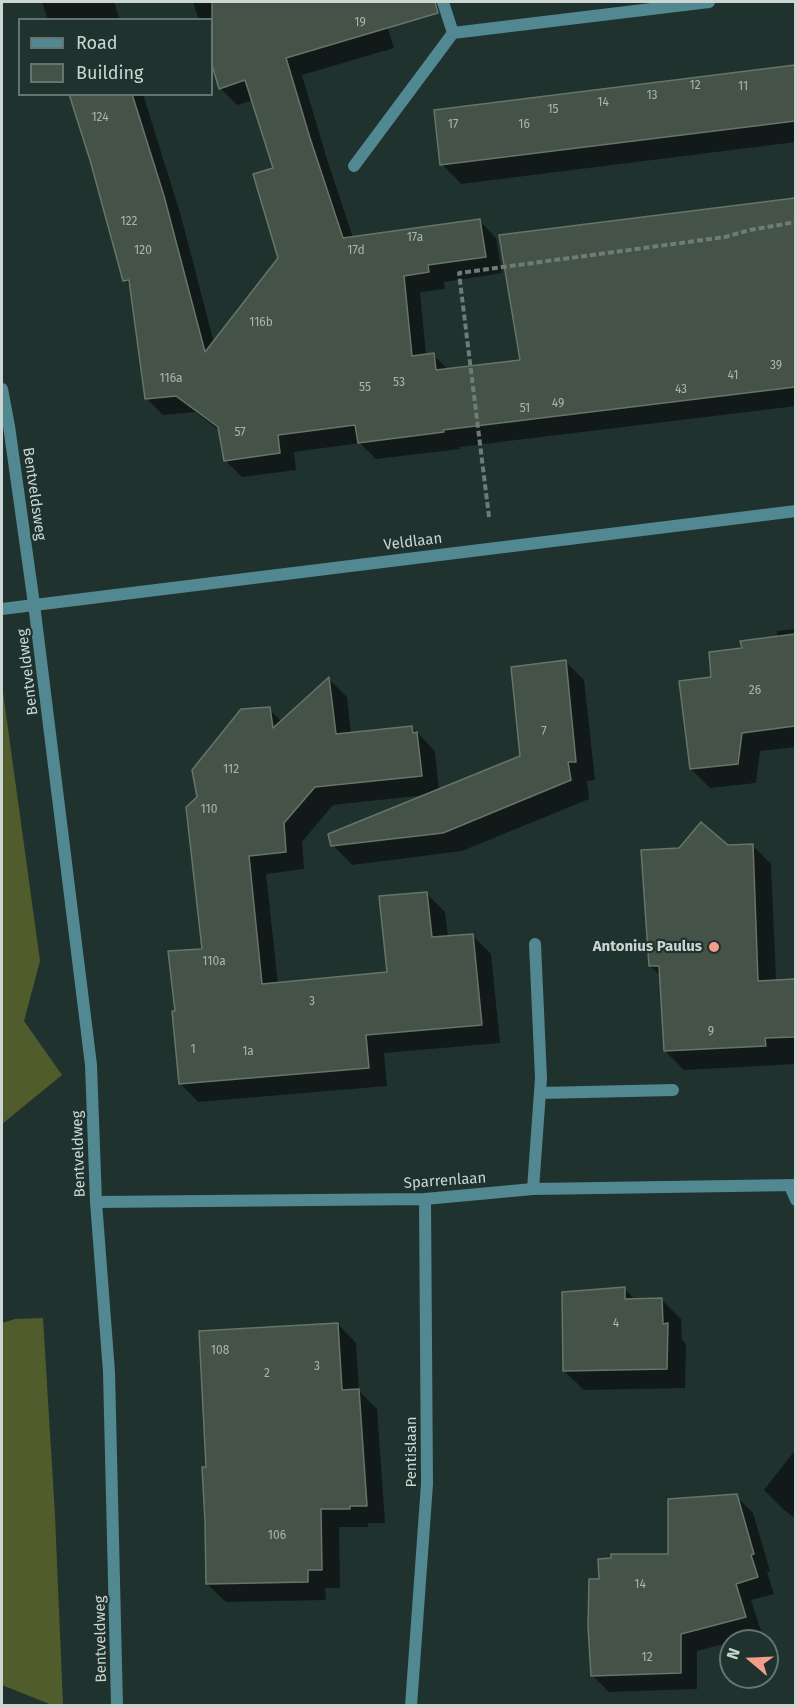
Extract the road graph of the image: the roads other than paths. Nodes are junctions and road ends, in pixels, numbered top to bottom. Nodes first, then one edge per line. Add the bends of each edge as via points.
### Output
1 (443, 2) edge
2 (709, 2) edge
3 (667, 4) edge
4 (453, 33) junction
5 (354, 166) dead end
6 (2, 389) edge
7 (795, 511) edge
8 (34, 604) junction
9 (2, 609) edge
10 (535, 944) dead end
11 (673, 1090) dead end
12 (540, 1092) junction
13 (793, 1186) edge
14 (533, 1189) junction
15 (425, 1199) junction
16 (795, 1200) edge
17 (96, 1202) junction
18 (117, 1706) edge
19 (411, 1706) edge

1 - 4 street
2 - 3 street
3 - 4 street
4 - 5 street
6 - 8 street, Bentveldsweg
7 - 8 street, Veldlaan
8 - 9 street, Veldlaan
8 - 17 street, Bentveldweg via 91,1065
10 - 12 street
11 - 12 street
12 - 14 street
13 - 14 street, Sparrenlaan
13 - 16 street
14 - 15 street, Sparrenlaan
15 - 17 street, Sparrenlaan
15 - 19 street, Pentislaan via 427,1484
17 - 18 street, Bentveldweg via 109,1372

